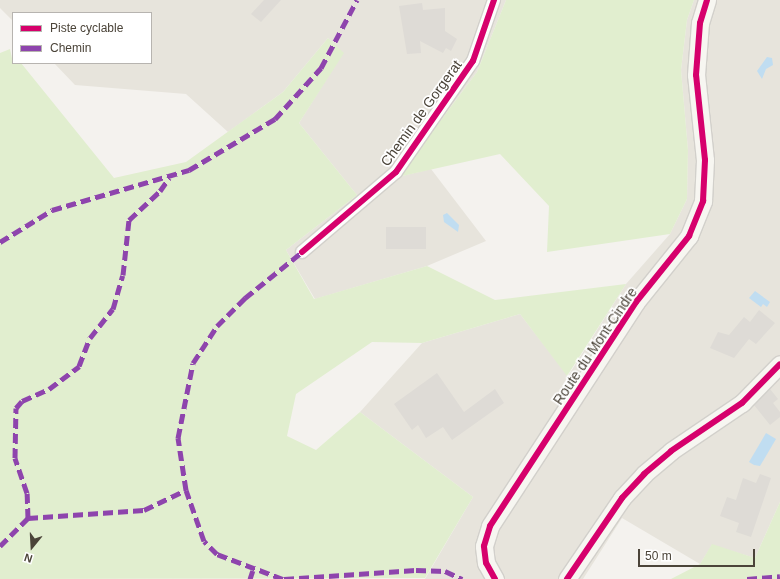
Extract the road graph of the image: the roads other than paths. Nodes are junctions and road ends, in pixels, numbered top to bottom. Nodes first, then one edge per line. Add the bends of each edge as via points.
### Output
1 (494, 0) edge
2 (707, 0) edge
3 (302, 252) dead end
4 (780, 364) edge
5 (495, 579) edge
6 (567, 579) edge

1 - 3 street, Chemin de Gorgerat via 473,60 396,172
2 - 5 street, Route du Mont-Cindre via 700,23 696,75 705,160 703,201 689,236 636,302 490,526 484,546 486,563
4 - 6 street via 742,403 671,451 644,474 622,498

